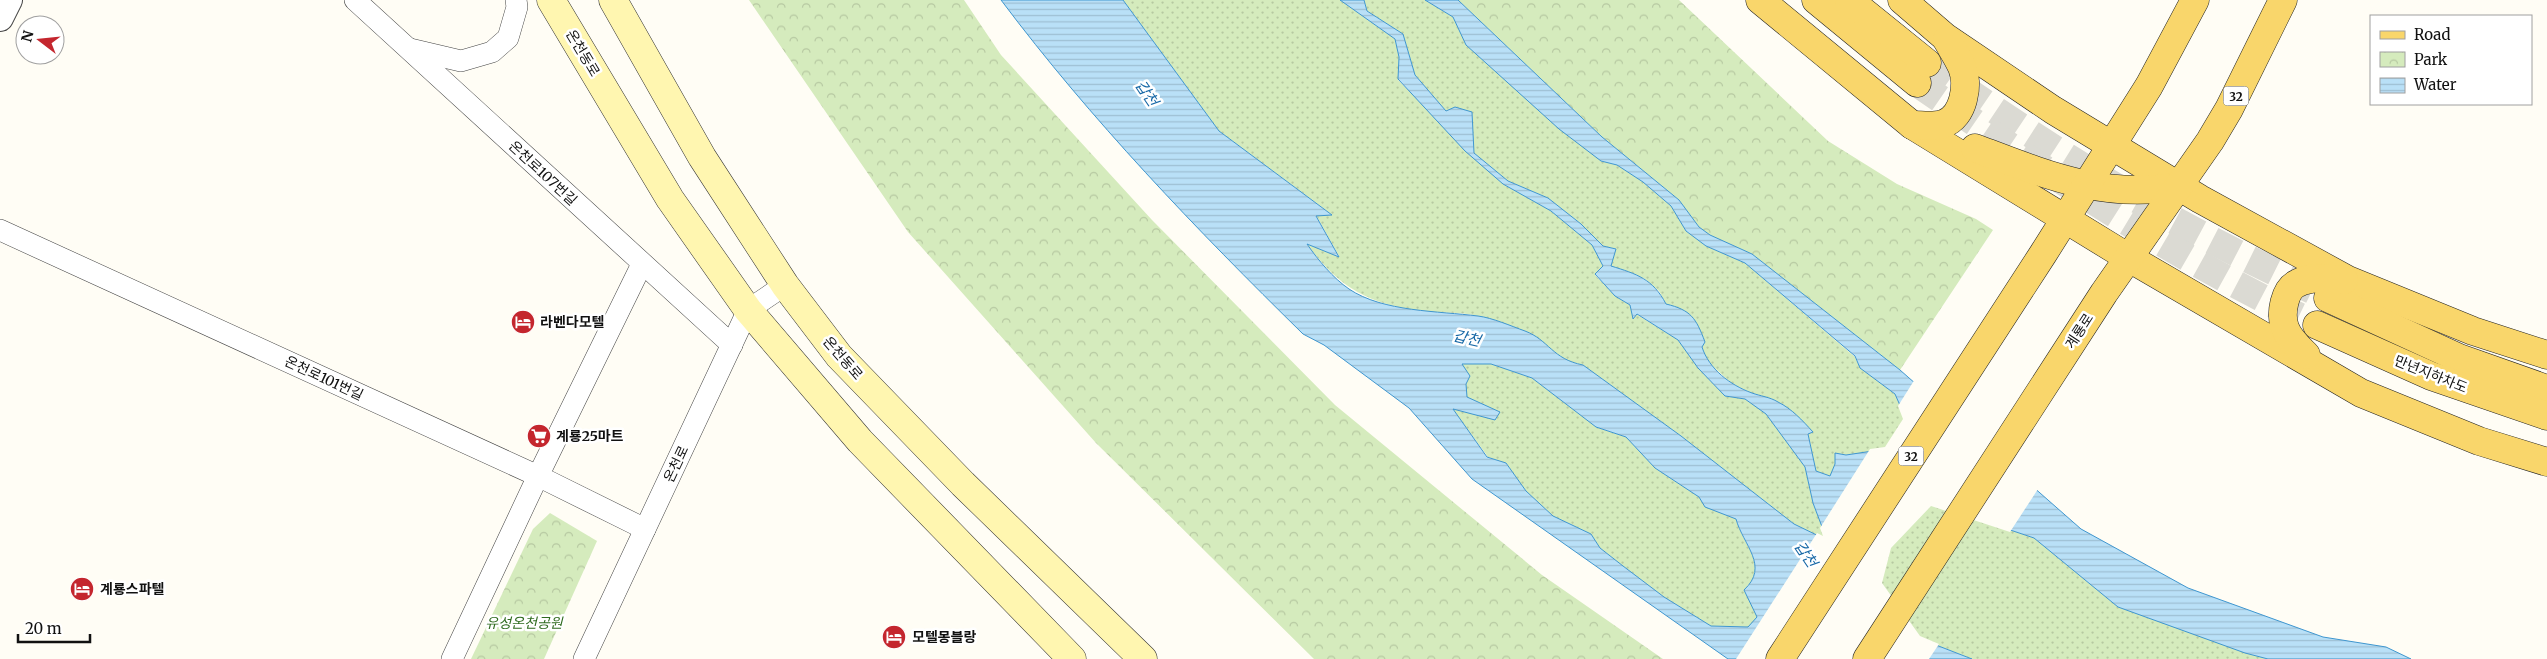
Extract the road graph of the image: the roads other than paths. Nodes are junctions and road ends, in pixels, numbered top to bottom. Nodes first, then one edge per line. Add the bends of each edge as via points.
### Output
1 (9, 0) edge
2 (355, 0) edge
3 (516, 0) edge
4 (551, 0) edge
5 (613, 0) edge
6 (1760, 0) edge
7 (1816, 0) edge
8 (1849, 0) edge
9 (1902, 0) edge
10 (2195, 0) edge
11 (2283, 0) edge
12 (0, 18) edge
13 (1946, 37) junction
14 (407, 48) junction
15 (1912, 125) junction
16 (2111, 147) junction
17 (2179, 186) junction
18 (2066, 218) junction
19 (0, 230) edge
20 (2129, 258) junction
21 (642, 264) junction
22 (785, 285) junction
23 (2338, 289) junction
24 (748, 310) junction
25 (2317, 325) tunnel mouth
26 (732, 345) junction
27 (2547, 354) edge
28 (2319, 368) junction
29 (2547, 389) edge
30 (2547, 416) edge
31 (2547, 462) edge
32 (538, 476) junction
33 (645, 529) junction
34 (452, 659) edge
35 (584, 659) edge
36 (1072, 659) edge
37 (1143, 659) edge
38 (1780, 659) edge
39 (1867, 659) edge

1 - 12 street
2 - 14 street, 온천로107번길
3 - 14 street via 508,38 492,52 461,60
4 - 24 main road, 온천동로 via 670,198
5 - 22 main road, 온천동로 via 702,157
6 - 15 main road
7 - 8 main road via 1922,73
9 - 13 main road
10 - 16 main road via 2149,86
11 - 17 main road, 계룡로 / 32 via 2229,109
13 - 15 main road via 1962,67 1966,84 1964,100 1945,124
13 - 16 main road
14 - 21 street, 온천로107번길
15 - 17 main road via 2040,172 2091,187 2143,190
15 - 18 main road
16 - 17 main road
16 - 18 main road
17 - 20 main road, 계룡로 / 32
17 - 23 main road
18 - 20 main road
18 - 38 main road, 32
19 - 32 street, 온천로101번길
20 - 28 main road
20 - 39 main road, 계룡로 / 32
21 - 26 street, 온천로107번길
21 - 32 street
22 - 24 street
22 - 37 main road, 온천동로 via 839,356 963,484
23 - 27 main road
23 - 28 main road via 2319,278 2297,283 2285,298 2284,326 2294,343
23 - 29 main road, 만년지하차도 via 2459,358
24 - 26 street, 온천로
24 - 36 main road, 온천동로 via 860,441
25 - 30 main road, 만년지하차도 via 2431,376
26 - 33 street, 온천로
28 - 31 main road via 2361,393 2479,441
32 - 33 street, 온천로101번길
32 - 34 street
33 - 35 street, 온천로

